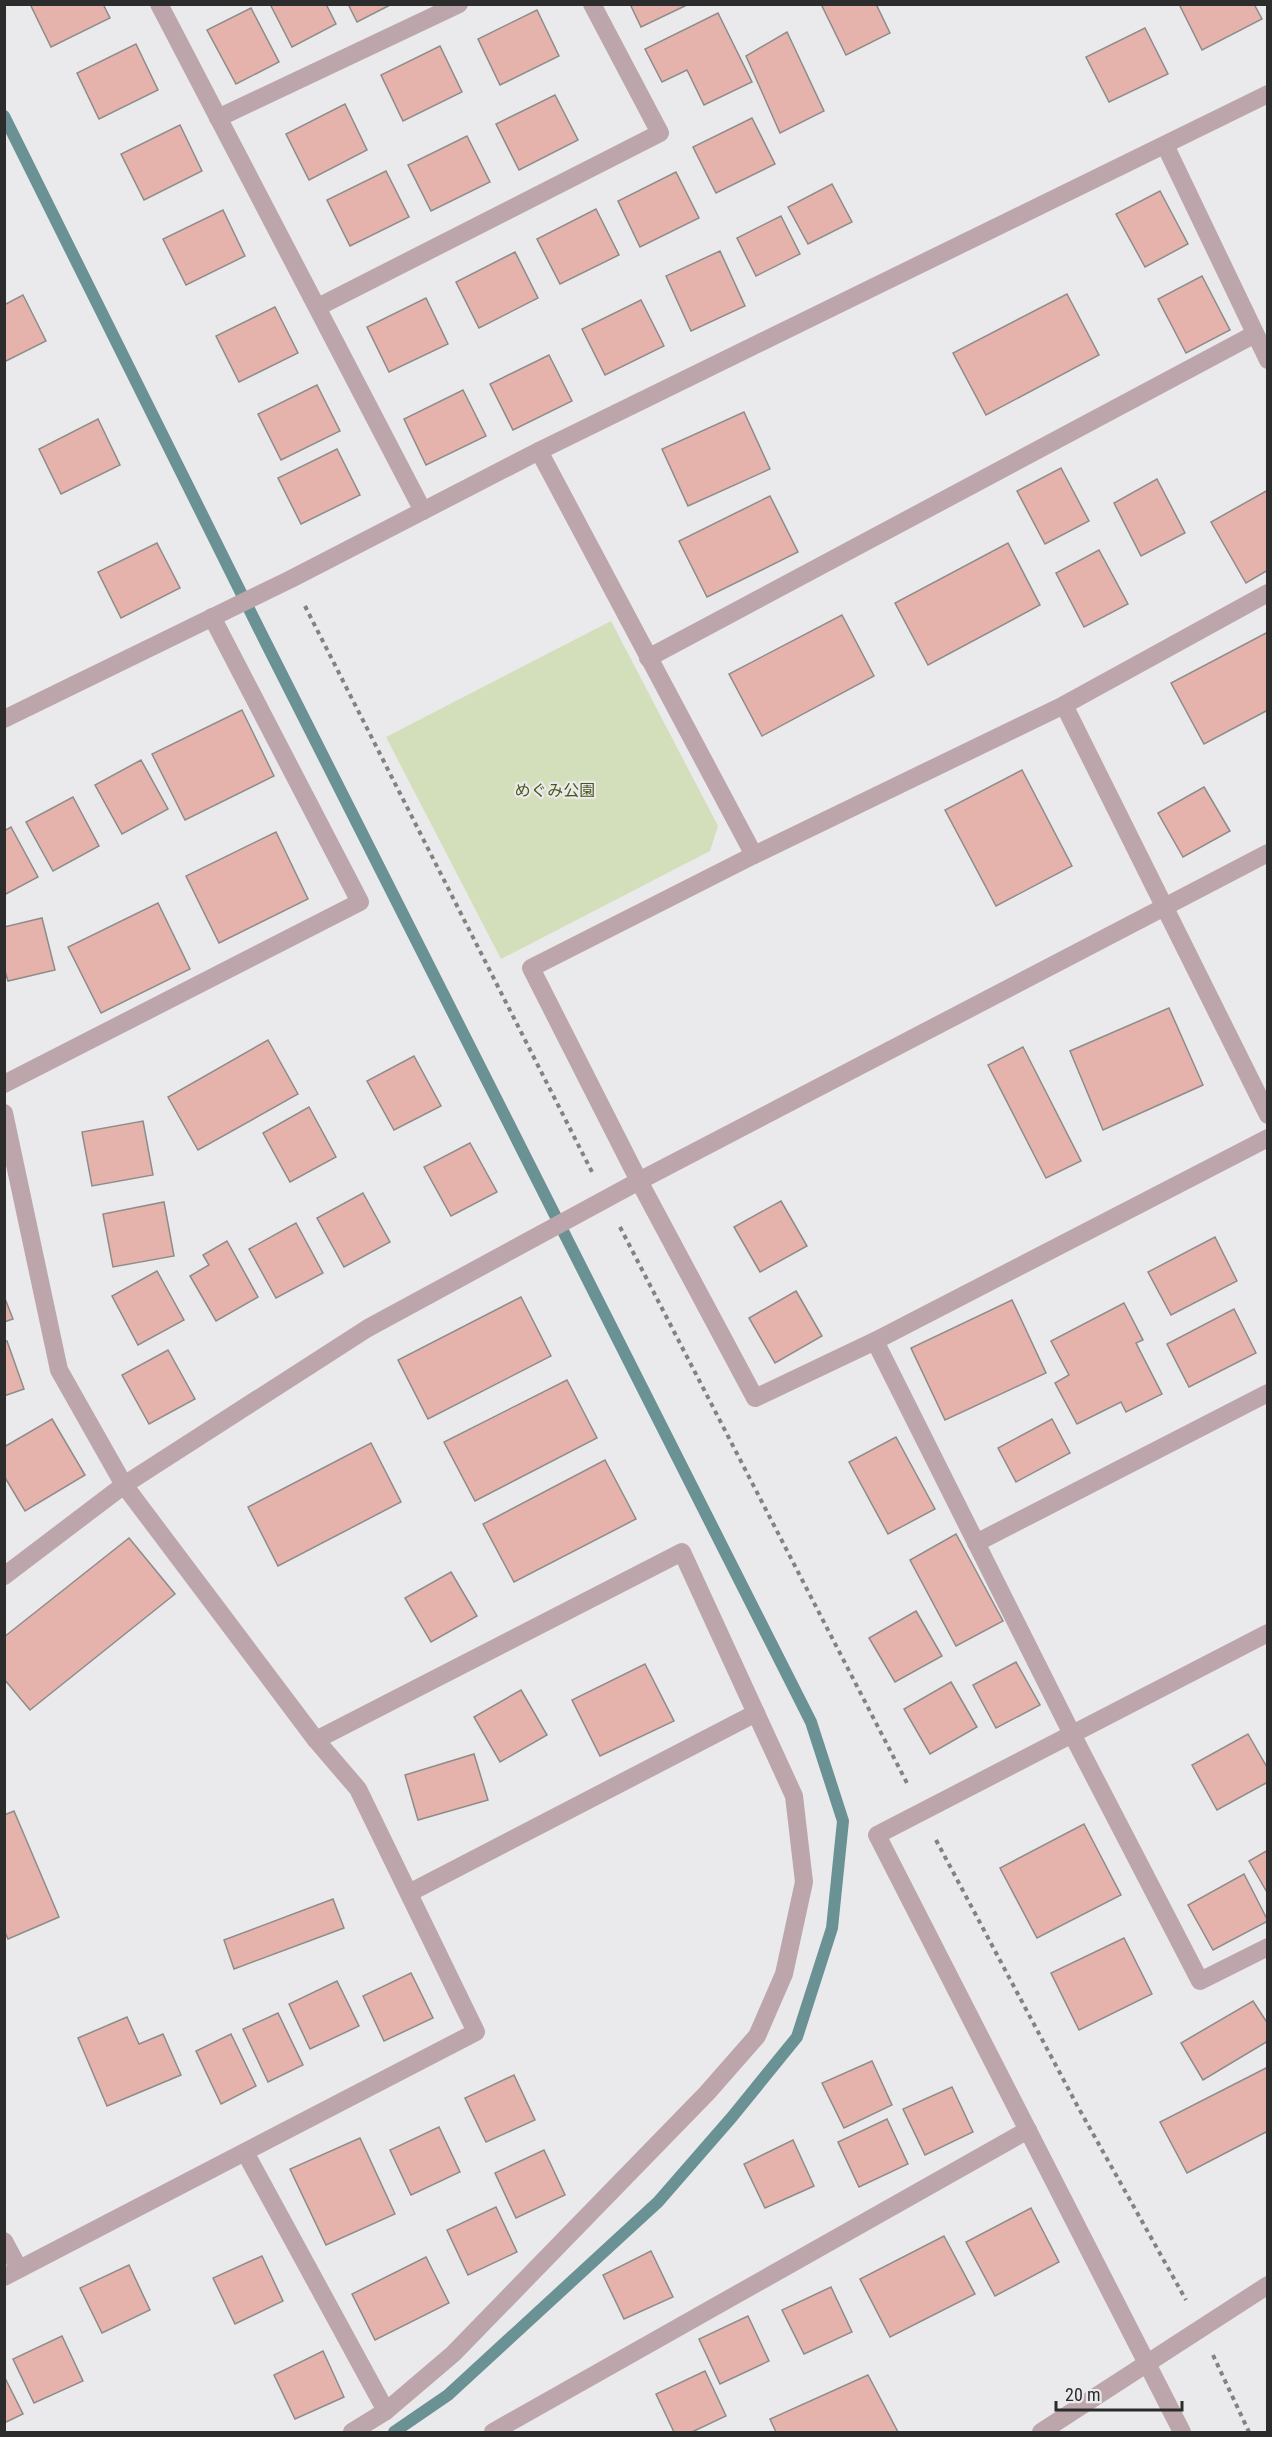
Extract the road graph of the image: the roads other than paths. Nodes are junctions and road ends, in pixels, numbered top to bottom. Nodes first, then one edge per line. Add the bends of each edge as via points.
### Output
1 (159, 4) edge
2 (459, 4) edge
3 (591, 4) edge
4 (1268, 94) edge
5 (218, 118) junction
6 (1166, 146) junction
7 (318, 307) junction
8 (1255, 334) junction
9 (1268, 360) edge
10 (539, 451) junction
11 (423, 511) junction
12 (1268, 593) edge
13 (212, 617) junction
14 (648, 658) junction
15 (1064, 705) junction
16 (4, 719) edge
17 (1268, 853) edge
18 (754, 855) junction
19 (1166, 906) junction
20 (4, 1084) edge
21 (4, 1113) edge
22 (1268, 1115) edge
23 (1268, 1138) edge
24 (639, 1181) junction
25 (875, 1341) junction
26 (1268, 1393) edge
27 (124, 1485) junction
28 (976, 1543) junction
29 (4, 1576) edge
30 (1268, 1633) edge
31 (756, 1713) junction
32 (1072, 1734) junction
33 (316, 1740) junction
34 (409, 1893) junction
35 (1268, 1947) edge
36 (1028, 2130) junction
37 (246, 2154) junction
38 (4, 2241) edge
39 (12, 2273) edge
40 (1268, 2285) edge
41 (1147, 2362) junction
42 (386, 2411) junction
43 (352, 2433) edge
44 (493, 2433) edge
45 (1041, 2433) edge
46 (1182, 2433) edge

1 - 5 street
2 - 5 street
3 - 7 street via 660,133
4 - 6 street
5 - 7 street
6 - 8 street
6 - 10 street
7 - 11 street
8 - 9 street
8 - 14 street
10 - 11 street
10 - 14 street
11 - 13 street
12 - 15 street
13 - 16 street
13 - 20 street via 360,902
14 - 18 street
15 - 18 street
15 - 19 street
17 - 19 street
18 - 24 street via 531,968
19 - 22 street
19 - 24 street
21 - 27 street via 59,1370
23 - 25 street
24 - 25 street via 755,1398
24 - 27 street via 368,1328
25 - 28 street
26 - 28 street
27 - 29 street
27 - 33 street
28 - 32 street
30 - 32 street
31 - 33 street via 682,1552
31 - 34 street
31 - 42 street via 794,1796 804,1882 784,1974 757,2036 707,2093 453,2354
32 - 35 street via 1200,1981
32 - 36 street via 878,1835
33 - 34 street via 358,1789
34 - 37 street via 476,2032
36 - 41 street
36 - 44 street
37 - 39 street
37 - 42 street
38 - 39 street
40 - 41 street
41 - 45 street
41 - 46 street
42 - 43 street

